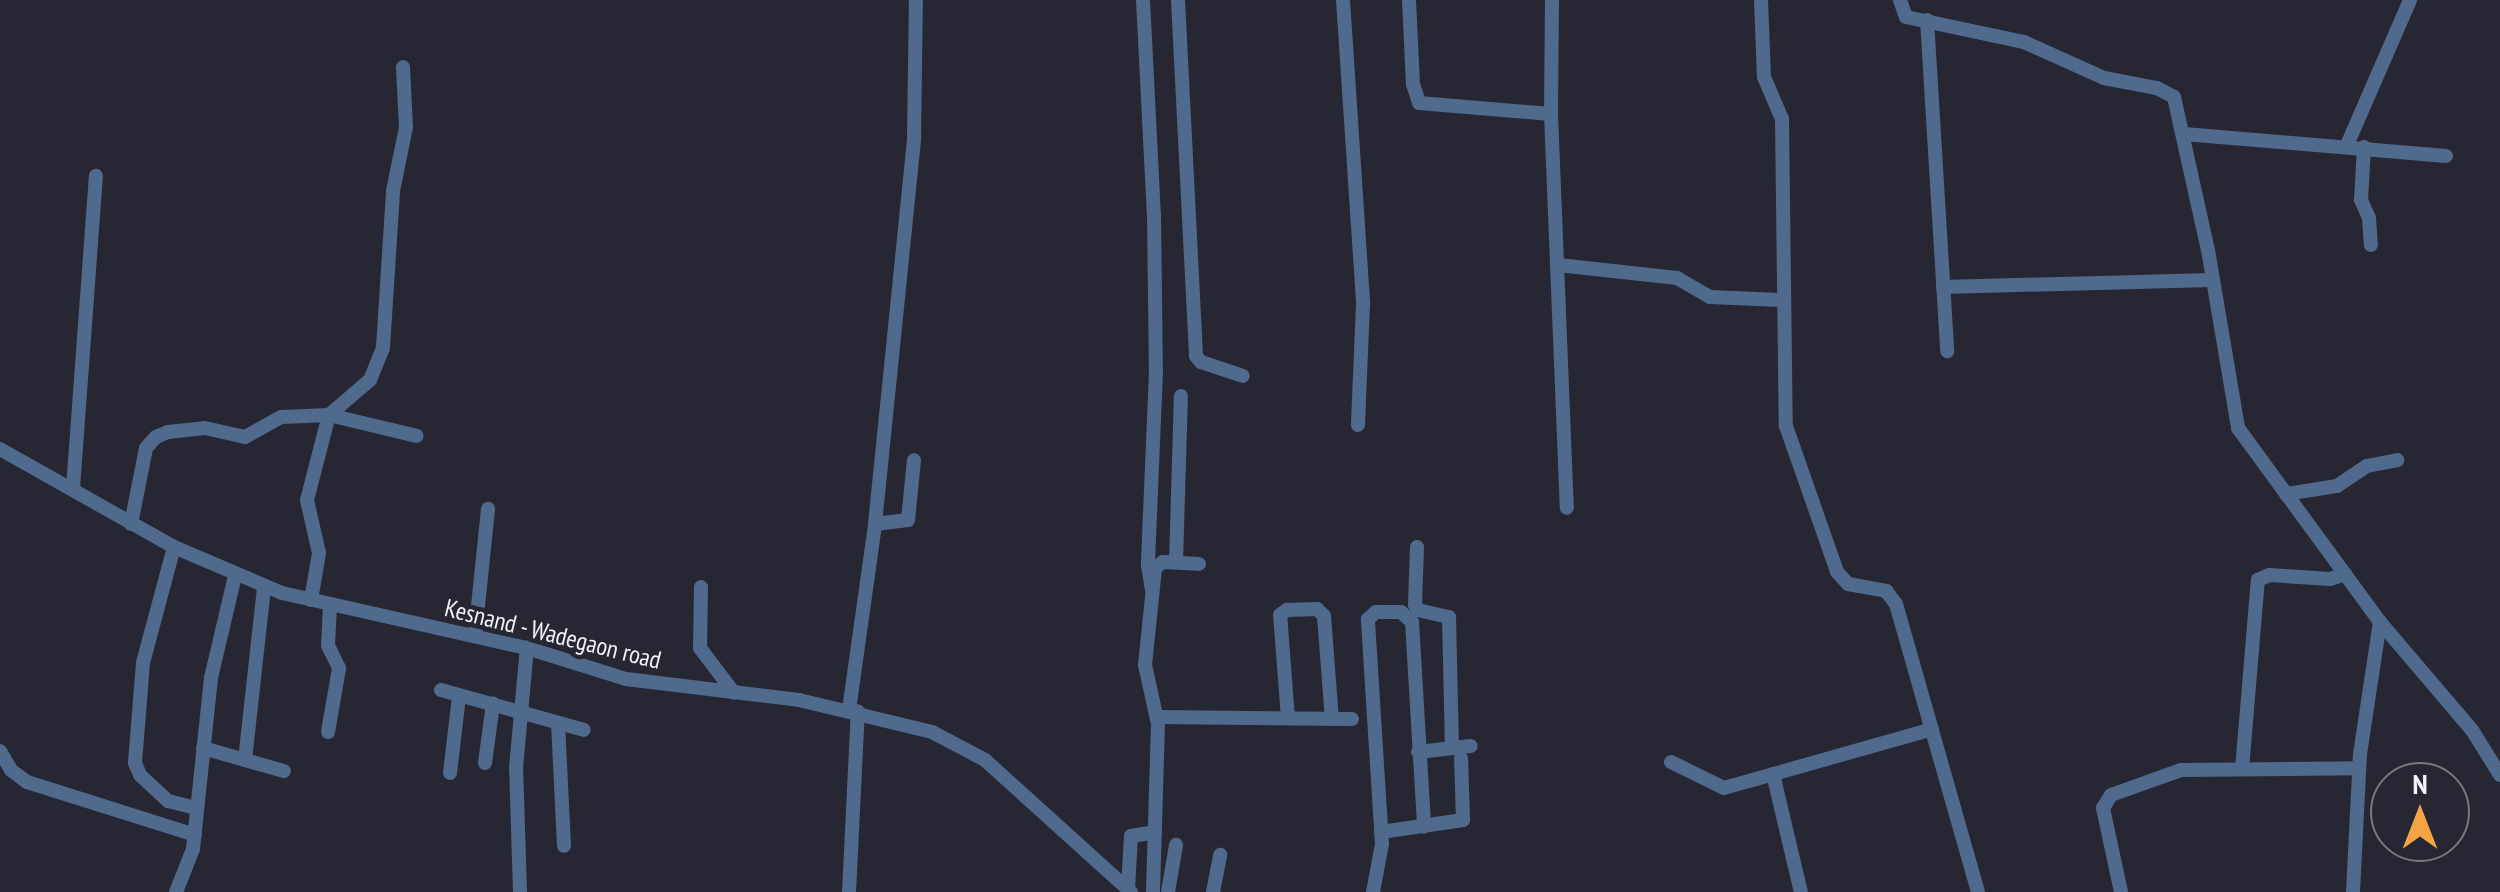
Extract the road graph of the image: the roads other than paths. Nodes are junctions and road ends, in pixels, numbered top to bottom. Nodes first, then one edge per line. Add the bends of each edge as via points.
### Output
1 (916, 0) edge
2 (1142, 0) edge
3 (1178, 0) edge
4 (1343, 0) edge
5 (1409, 0) edge
6 (1552, 0) edge
7 (1761, 0) edge
8 (1900, 0) edge
9 (2410, 0) edge
10 (1927, 20) junction
11 (404, 68) dead end
12 (1551, 114) junction
13 (2184, 134) junction
14 (2346, 145) junction
15 (2364, 146) junction
16 (2446, 156) dead end
17 (96, 176) dead end
18 (2371, 245) dead end
19 (1558, 265) junction
20 (2212, 280) junction
21 (1944, 288) junction
22 (1783, 300) junction
23 (1947, 351) dead end
24 (1243, 376) dead end
25 (1181, 396) dead end
26 (328, 414) junction
27 (1358, 425) dead end
28 (417, 436) dead end
29 (0, 449) edge
30 (914, 460) dead end
31 (2398, 460) dead end
32 (73, 488) junction
33 (2286, 494) junction
34 (1566, 508) dead end
35 (488, 509) dead end
36 (132, 524) junction
37 (876, 524) junction
38 (174, 547) junction
39 (1418, 547) dead end
40 (1176, 562) junction
41 (1199, 564) dead end
42 (2345, 574) junction
43 (236, 576) junction
44 (264, 587) junction
45 (701, 588) dead end
46 (1152, 589) junction
47 (310, 600) junction
48 (330, 605) junction
49 (1413, 612) junction
50 (2380, 622) junction
51 (475, 635) junction
52 (527, 648) junction
53 (441, 690) dead end
54 (734, 693) junction
55 (460, 696) junction
56 (492, 704) junction
57 (853, 711) junction
58 (520, 712) junction
59 (1158, 717) junction
60 (1288, 718) junction
61 (1332, 719) junction
62 (1352, 719) dead end
63 (558, 723) junction
64 (1932, 729) junction
65 (584, 730) dead end
66 (328, 732) dead end
67 (1471, 746) dead end
68 (203, 748) junction
69 (0, 751) edge
70 (1418, 752) junction
71 (1456, 753) junction
72 (245, 760) junction
73 (1671, 762) dead end
74 (485, 764) dead end
75 (2359, 768) junction
76 (2242, 770) junction
77 (284, 771) dead end
78 (450, 773) dead end
79 (1773, 774) junction
80 (2500, 774) edge
81 (197, 808) junction
82 (1424, 827) junction
83 (1156, 832) junction
84 (1382, 832) junction
85 (195, 834) junction
86 (564, 846) dead end
87 (1176, 846) dead end
88 (1220, 855) dead end
89 (1130, 890) edge
90 (176, 892) edge
91 (520, 892) edge
92 (850, 892) edge
93 (1153, 892) edge
94 (1168, 892) edge
95 (1213, 892) edge
96 (1372, 892) edge
97 (1801, 892) edge
98 (1978, 892) edge
99 (2121, 892) edge
100 (2353, 892) edge

1 - 37 street via 914,138
2 - 46 street via 1154,215
3 - 24 street via 1196,356
4 - 27 street via 1363,304
5 - 12 street via 1419,103
6 - 12 street
7 - 22 street via 1764,77 1782,119
8 - 10 street via 1906,16
9 - 14 street
10 - 13 street via 2024,42 2104,78 2168,92 2178,104
10 - 21 street
11 - 26 street via 406,126 393,191 383,347 370,380
12 - 19 street
13 - 14 street
13 - 20 street
14 - 15 street
15 - 16 street
15 - 18 street via 2361,200
17 - 32 street
19 - 22 street via 1677,278 1710,297
19 - 34 street
20 - 21 street
20 - 33 street via 2234,416
21 - 23 street
22 - 64 street via 1786,426 1838,572 1848,584 1886,591 1896,604
25 - 40 street
26 - 28 street
26 - 36 street via 281,417 245,437 205,428 156,437 146,448
26 - 47 street via 308,500 319,553
29 - 32 street, Kesnand - Wadegaon road
30 - 37 street via 909,518
31 - 33 street via 2367,466 2338,486
32 - 36 street, Kesnand - Wadegaon road
33 - 42 street
35 - 51 street
36 - 38 street, Kesnand - Wadegaon road
37 - 57 street
38 - 43 street, Kesnand - Wadegaon road
38 - 81 street via 143,663 135,763 168,801
39 - 49 street
40 - 41 street
40 - 46 street via 1156,564
42 - 50 street
42 - 76 street via 2258,580
43 - 44 street, Kesnand - Wadegaon road
43 - 68 street via 213,664
44 - 47 street, Kesnand - Wadegaon road
44 - 72 street
45 - 54 street via 700,648
46 - 59 street via 1145,665
47 - 48 street, Kesnand - Wadegaon road
48 - 51 street, Kesnand - Wadegaon road
48 - 66 street via 328,645 339,668
49 - 70 street
49 - 71 street via 1449,617
49 - 84 street via 1376,612 1368,619
50 - 75 street
50 - 80 street via 2472,730
51 - 52 street, Kesnand - Wadegaon road
52 - 54 street, Kesnand - Wadegaon road via 626,679
52 - 58 street
53 - 55 street
54 - 57 street, Kesnand - Wadegaon road
55 - 56 street
55 - 78 street
56 - 58 street
56 - 74 street
57 - 89 street, Kesnand - Wadegaon road via 932,732 985,760
57 - 92 street
58 - 63 street
58 - 91 street
59 - 60 street
59 - 83 street
60 - 61 street
60 - 61 street via 1280,615 1317,608 1324,616
61 - 62 street
63 - 65 street
63 - 86 street
64 - 79 street
64 - 98 street
67 - 71 street
68 - 72 street
68 - 81 street
69 - 85 street via 27,782
70 - 71 street
70 - 82 street
71 - 82 street via 1463,820
72 - 77 street
73 - 79 street via 1724,788
75 - 76 street
75 - 100 street
76 - 99 street via 2181,770 2106,800 2105,825
79 - 97 street
81 - 85 street
82 - 84 street
83 - 89 street via 1131,836
83 - 93 street
84 - 96 street
85 - 90 street
87 - 94 street
88 - 95 street

